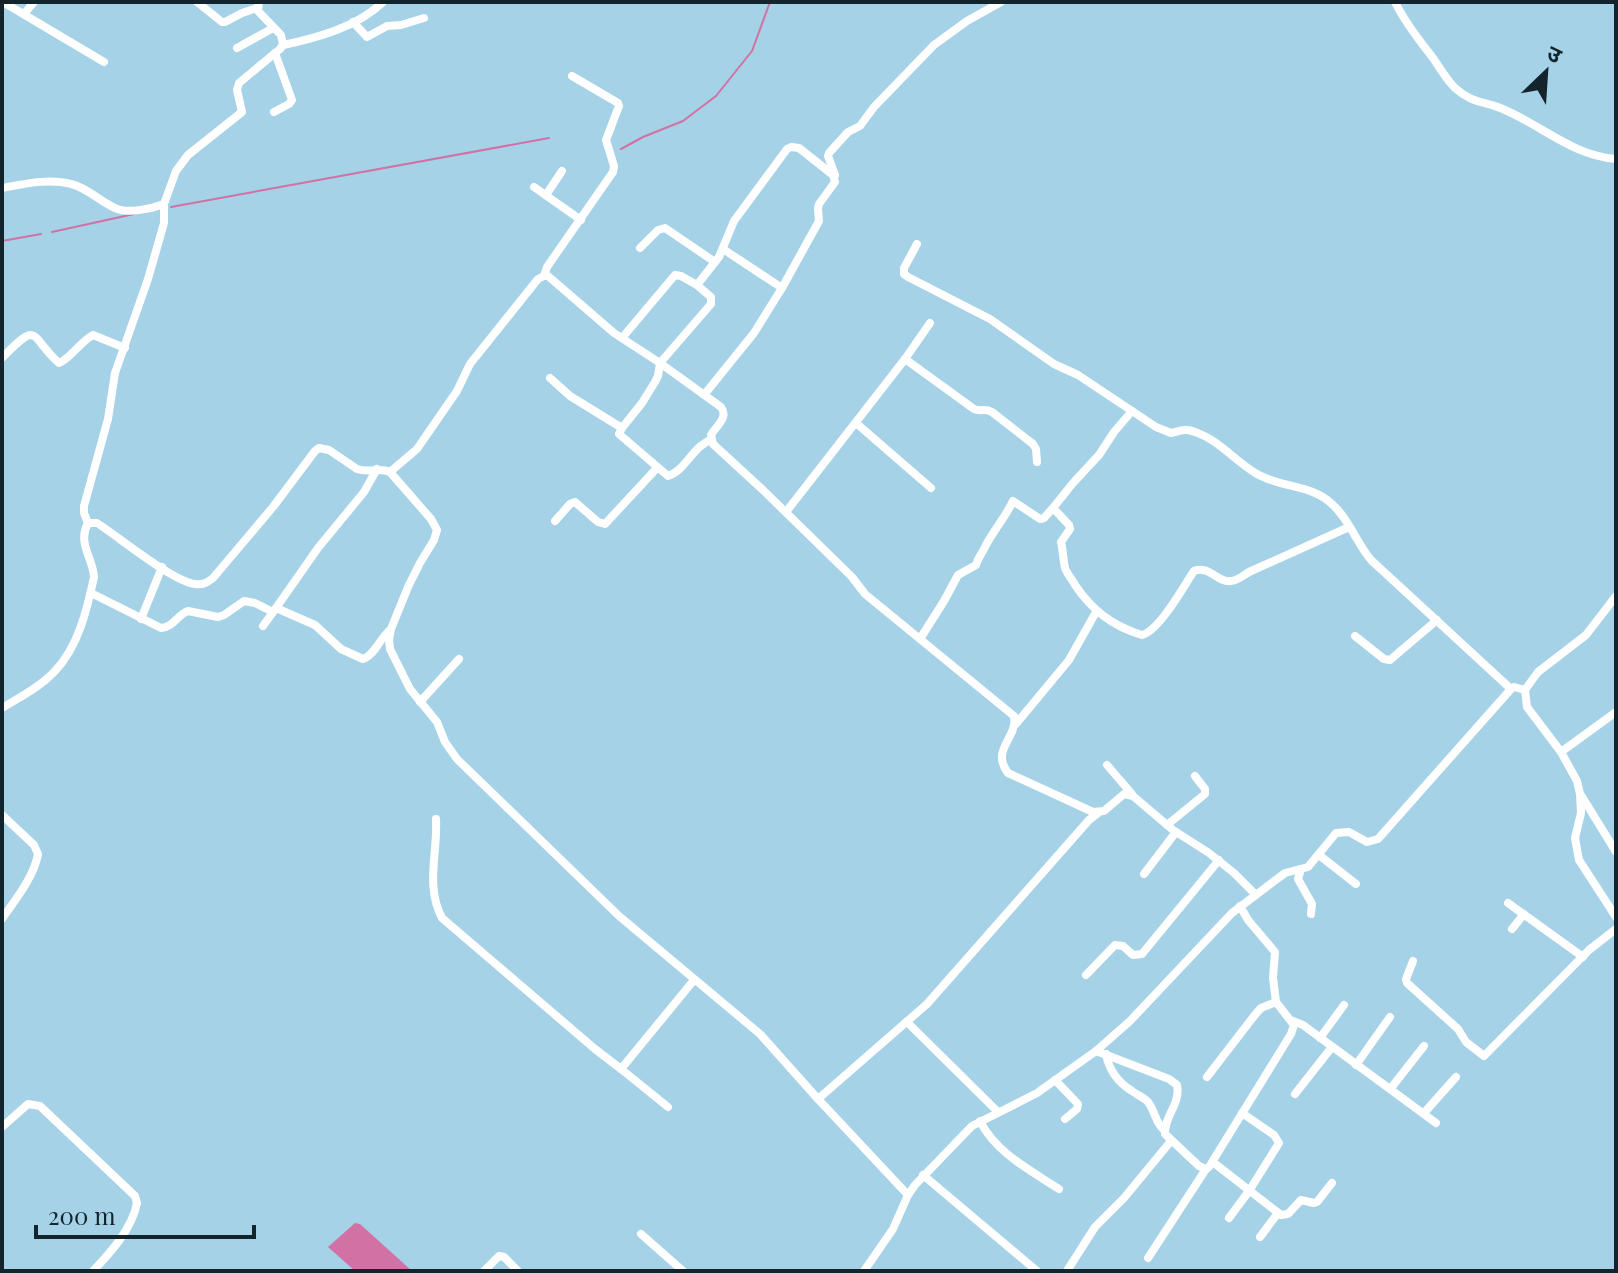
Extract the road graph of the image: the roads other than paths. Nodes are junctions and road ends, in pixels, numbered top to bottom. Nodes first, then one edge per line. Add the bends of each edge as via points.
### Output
1 (3, 2) edge
2 (34, 2) edge
3 (197, 2) edge
4 (383, 2) edge
5 (1001, 2) edge
6 (1395, 2) edge
7 (258, 5) edge
8 (24, 14) junction
9 (424, 18) dead end
10 (353, 22) junction
11 (273, 28) junction
12 (283, 45) junction
13 (237, 48) dead end
14 (275, 53) junction
15 (104, 62) dead end
16 (572, 76) dead end
17 (274, 112) dead end
18 (1616, 159) edge
19 (562, 171) dead end
20 (835, 178) junction
21 (534, 187) dead end
22 (2, 188) edge
23 (546, 195) junction
24 (164, 204) junction
25 (581, 220) junction
26 (917, 244) dead end
27 (640, 248) dead end
28 (723, 249) junction
29 (715, 262) junction
30 (544, 276) junction
31 (697, 285) junction
32 (782, 288) junction
33 (930, 323) dead end
34 (622, 338) junction
35 (125, 348) junction
36 (2, 358) edge
37 (905, 359) junction
38 (660, 363) junction
39 (550, 378) dead end
40 (704, 395) junction
41 (1132, 411) junction
42 (856, 423) junction
43 (622, 428) junction
44 (711, 440) junction
45 (1037, 462) dead end
46 (657, 468) junction
47 (377, 469) junction
48 (390, 472) junction
49 (931, 488) dead end
50 (1053, 508) junction
51 (786, 512) junction
52 (555, 521) dead end
53 (88, 523) junction
54 (1349, 527) junction
55 (162, 567) junction
56 (91, 593) junction
57 (1615, 598) edge
58 (274, 610) junction
59 (1096, 612) junction
60 (141, 619) junction
61 (1437, 620) junction
62 (263, 626) dead end
63 (391, 629) junction
64 (1355, 636) dead end
65 (920, 639) junction
66 (459, 659) dead end
67 (1511, 689) junction
68 (1525, 690) junction
69 (420, 702) junction
70 (2, 708) edge
71 (1616, 712) edge
72 (1015, 725) junction
73 (1561, 752) junction
74 (1107, 765) dead end
75 (1195, 776) dead end
76 (1580, 794) junction
77 (1133, 796) junction
78 (1099, 813) junction
79 (2, 815) edge
80 (436, 819) dead end
81 (1167, 825) junction
82 (1176, 832) junction
83 (1616, 852) edge
84 (1319, 855) junction
85 (1219, 860) junction
86 (1301, 869) junction
87 (1144, 874) dead end
88 (1356, 884) dead end
89 (1256, 895) junction
90 (1508, 903) dead end
91 (1240, 906) junction
92 (1311, 914) dead end
93 (1524, 914) junction
94 (1616, 917) edge
95 (2, 919) edge
96 (1512, 929) dead end
97 (1616, 929) edge
98 (1583, 957) junction
99 (1413, 961) dead end
100 (1086, 975) dead end
101 (694, 980) junction
102 (1276, 1002) junction
103 (1344, 1005) dead end
104 (1390, 1017) dead end
105 (1293, 1021) junction
106 (907, 1022) junction
107 (1320, 1038) junction
108 (1424, 1046) dead end
109 (1332, 1047) junction
110 (1096, 1051) junction
111 (1106, 1054) junction
112 (1356, 1065) junction
113 (621, 1069) junction
114 (1207, 1077) dead end
115 (1456, 1077) dead end
116 (1055, 1080) junction
117 (1391, 1088) junction
118 (1295, 1094) dead end
119 (818, 1099) junction
120 (668, 1107) dead end
121 (998, 1112) junction
122 (1242, 1113) junction
123 (1424, 1113) junction
124 (1065, 1119) dead end
125 (980, 1121) junction
126 (1436, 1123) dead end
127 (2, 1127) edge
128 (1164, 1130) junction
129 (1171, 1141) junction
130 (1210, 1166) junction
131 (923, 1175) junction
132 (1332, 1183) dead end
133 (1059, 1189) dead end
134 (1249, 1191) junction
135 (908, 1195) junction
136 (1278, 1213) junction
137 (1229, 1218) dead end
138 (641, 1234) dead end
139 (1260, 1237) dead end
140 (1148, 1258) dead end
141 (93, 1271) edge
142 (484, 1271) edge
143 (518, 1271) edge
144 (683, 1271) edge
145 (864, 1271) edge
146 (1037, 1271) edge
147 (1067, 1271) edge

1 - 8 street
2 - 8 street
3 - 7 street via 222,22
4 - 10 street
5 - 20 street via 944,37 860,126 848,132 829,153
6 - 18 street via 1457,90 1537,125 1580,151
7 - 11 street
8 - 15 street
9 - 10 street via 387,26 367,37
10 - 12 street
11 - 12 street
11 - 13 street
12 - 14 street
14 - 17 street via 292,100
14 - 24 street via 241,79 240,116 188,155
16 - 25 street via 619,106 606,140 613,172
19 - 23 street
20 - 28 street via 791,147 734,221
20 - 32 street via 819,204 819,221
21 - 23 street
22 - 24 street via 53,181 84,188 119,210
23 - 25 street
24 - 35 street via 164,223
25 - 30 street
26 - 41 street via 904,274 999,325
27 - 29 street via 665,228
28 - 29 street
28 - 32 street
29 - 31 street
30 - 34 street
30 - 48 street via 470,364 417,449
31 - 34 street via 675,275
31 - 38 street via 711,297 711,304
32 - 40 street
33 - 37 street
34 - 38 street
35 - 36 street via 93,335 59,363 37,337 27,335
35 - 53 street via 84,506
37 - 42 street
37 - 45 street via 977,411 992,412 1033,444
38 - 40 street
38 - 43 street via 655,382
39 - 43 street
40 - 44 street via 724,412
41 - 50 street
41 - 54 street via 1167,432 1186,430 1207,437 1258,475 1316,493 1344,516
42 - 49 street
42 - 51 street
43 - 46 street via 621,438
44 - 46 street via 675,473 668,476
44 - 51 street
46 - 52 street via 605,524 575,502
47 - 48 street
47 - 55 street via 357,469 319,448 207,583 190,583
47 - 58 street
48 - 63 street via 437,530
50 - 59 street via 1070,529 1061,542 1067,573
50 - 65 street via 1040,519 1013,501 976,565 958,575
51 - 65 street via 865,594
53 - 55 street via 97,523
53 - 56 street via 83,539 94,569
54 - 59 street via 1235,581 1203,569 1194,571 1146,634
54 - 61 street via 1371,560
55 - 60 street
56 - 60 street
56 - 70 street via 65,659 54,673
57 - 68 street via 1586,635 1538,672
58 - 60 street via 244,601 218,617 188,611 166,628
58 - 62 street
58 - 63 street via 315,625 341,649 363,659
59 - 72 street via 1069,660
61 - 64 street via 1390,660
61 - 67 street
63 - 69 street via 390,649
65 - 72 street via 1011,712
66 - 69 street
67 - 68 street
67 - 84 street via 1378,839 1367,842 1349,832 1336,833
68 - 73 street via 1527,707
69 - 101 street via 457,759 619,916
71 - 73 street
72 - 78 street via 1002,754 1008,773
73 - 76 street
74 - 77 street
75 - 81 street via 1205,794
76 - 83 street
76 - 94 street via 1575,838 1579,860
77 - 78 street via 1124,794
77 - 81 street
78 - 106 street
79 - 95 street via 38,854
80 - 113 street via 433,881 442,918
81 - 82 street
82 - 85 street
82 - 87 street
84 - 86 street
84 - 88 street
85 - 89 street
85 - 100 street via 1142,954 1115,945
86 - 89 street via 1285,873
86 - 92 street via 1298,879 1312,904
89 - 91 street
90 - 93 street
91 - 102 street via 1275,952
91 - 110 street
93 - 96 street
93 - 98 street
97 - 98 street
98 - 99 street via 1484,1056 1407,983
101 - 113 street
101 - 119 street via 760,1034
102 - 105 street
102 - 114 street via 1261,1008
103 - 107 street
104 - 112 street
105 - 107 street
105 - 122 street via 1291,1034
106 - 119 street
106 - 121 street
107 - 109 street
108 - 117 street
109 - 112 street
109 - 118 street
110 - 111 street
110 - 116 street
111 - 128 street via 1115,1075 1148,1102
111 - 128 street via 1177,1085 1177,1101
112 - 117 street
113 - 120 street
115 - 123 street
116 - 121 street
116 - 124 street via 1078,1104
117 - 123 street
119 - 135 street
121 - 125 street
122 - 130 street
122 - 134 street via 1279,1143
123 - 126 street
125 - 131 street
125 - 133 street via 1005,1153
127 - 141 street via 28,1104 40,1106 135,1196 129,1225
128 - 129 street
129 - 130 street via 1199,1166
129 - 147 street via 1095,1227
130 - 134 street
130 - 140 street
131 - 135 street
131 - 146 street
132 - 136 street via 1317,1202 1301,1200 1285,1216
134 - 136 street
134 - 137 street
135 - 145 street via 893,1229
136 - 139 street
138 - 144 street
142 - 143 street via 499,1256

